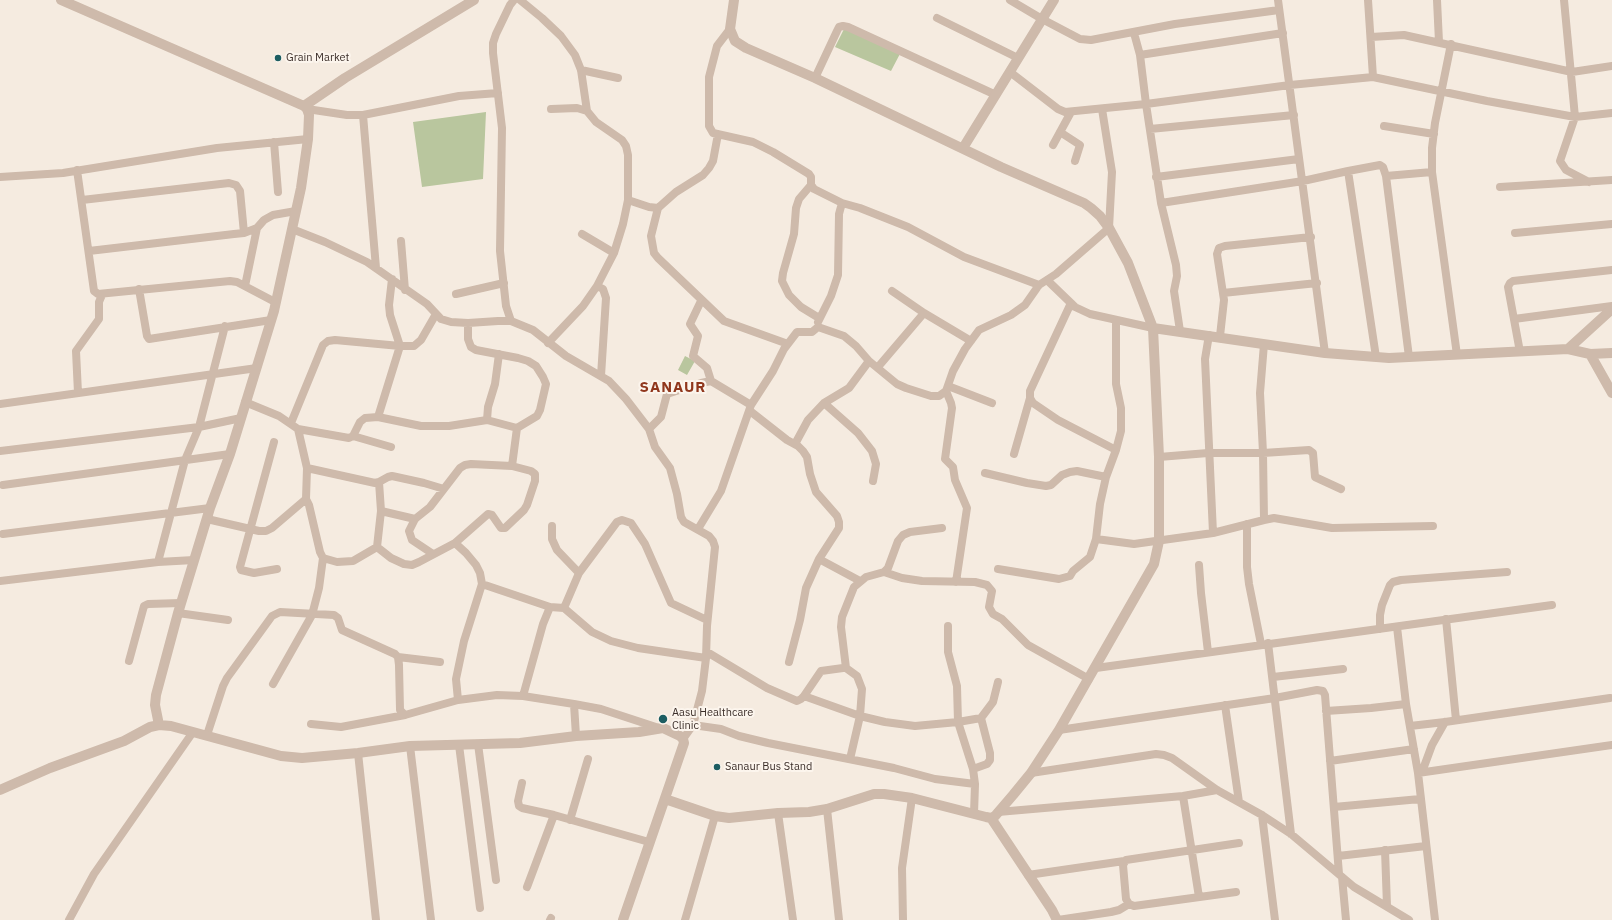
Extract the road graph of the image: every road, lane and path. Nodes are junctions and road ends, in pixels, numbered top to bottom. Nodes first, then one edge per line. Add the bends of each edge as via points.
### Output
1 (61, 0) edge
2 (474, 0) edge
3 (514, 0) edge
4 (520, 0) edge
5 (734, 0) edge
6 (1010, 0) edge
7 (1054, 0) edge
8 (1278, 0) edge
9 (1368, 0) edge
10 (1437, 0) edge
11 (1564, 0) edge
12 (1279, 10) junction
13 (937, 18) dead end
14 (1042, 19) junction
15 (730, 29) junction
16 (1134, 33) junction
17 (1283, 33) junction
18 (1371, 37) junction
19 (1439, 42) junction
20 (1451, 44) junction
21 (1140, 55) junction
22 (1018, 58) junction
23 (1612, 66) edge
24 (581, 70) junction
25 (1010, 72) junction
26 (1572, 72) junction
27 (1373, 77) junction
28 (618, 78) dead end
29 (815, 78) junction
30 (1290, 86) junction
31 (1442, 91) junction
32 (498, 93) junction
33 (996, 95) junction
34 (1146, 104) junction
35 (306, 107) junction
36 (551, 109) dead end
37 (1102, 109) junction
38 (587, 111) junction
39 (1071, 112) junction
40 (1612, 114) edge
41 (363, 115) junction
42 (1294, 115) junction
43 (1575, 117) junction
44 (1384, 126) dead end
45 (1150, 129) junction
46 (1060, 132) junction
47 (718, 134) junction
48 (1434, 134) junction
49 (308, 139) junction
50 (274, 142) junction
51 (1053, 145) dead end
52 (963, 148) junction
53 (1299, 159) junction
54 (1075, 161) dead end
55 (78, 170) junction
56 (1348, 171) junction
57 (1432, 172) junction
58 (1386, 176) junction
59 (0, 177) edge
60 (1156, 177) junction
61 (1612, 180) edge
62 (1303, 181) junction
63 (1589, 182) junction
64 (811, 185) junction
65 (1500, 188) dead end
66 (278, 192) dead end
67 (82, 200) junction
68 (628, 200) junction
69 (1161, 203) junction
70 (842, 204) junction
71 (658, 208) junction
72 (296, 211) junction
73 (1612, 224) edge
74 (257, 228) junction
75 (1109, 228) junction
76 (292, 229) junction
77 (244, 233) junction
78 (1515, 233) dead end
79 (582, 234) dead end
80 (1311, 238) junction
81 (401, 241) dead end
82 (89, 251) junction
83 (614, 253) junction
84 (376, 268) junction
85 (1612, 270) edge
86 (392, 279) junction
87 (1048, 280) junction
88 (504, 283) junction
89 (1317, 283) junction
90 (1039, 285) junction
91 (245, 286) junction
92 (597, 286) junction
93 (139, 290) junction
94 (405, 290) junction
95 (892, 291) dead end
96 (1223, 293) junction
97 (456, 294) dead end
98 (102, 295) junction
99 (701, 300) junction
100 (275, 302) junction
101 (1071, 303) junction
102 (1612, 306) edge
103 (1612, 309) edge
104 (924, 313) junction
105 (436, 314) junction
106 (819, 318) junction
107 (1514, 319) junction
108 (271, 320) junction
109 (511, 321) junction
110 (1116, 321) junction
111 (468, 323) junction
112 (226, 326) junction
113 (818, 327) junction
114 (1153, 328) junction
115 (1180, 331) junction
116 (1209, 335) junction
117 (1220, 336) junction
118 (971, 341) junction
119 (548, 343) junction
120 (788, 344) junction
121 (1264, 344) junction
122 (400, 346) junction
123 (1568, 349) junction
124 (1520, 352) junction
125 (1612, 352) edge
126 (1325, 353) junction
127 (499, 354) junction
128 (1590, 354) junction
129 (1457, 355) junction
130 (1376, 357) junction
131 (1410, 357) junction
132 (868, 361) junction
133 (878, 367) junction
134 (257, 368) junction
135 (212, 374) junction
136 (601, 376) junction
137 (711, 381) junction
138 (947, 389) junction
139 (78, 393) junction
140 (1612, 393) edge
141 (1030, 398) junction
142 (245, 402) junction
143 (824, 403) junction
144 (992, 403) dead end
145 (0, 404) edge
146 (750, 408) junction
147 (378, 417) junction
148 (241, 418) junction
149 (487, 420) junction
150 (294, 426) junction
151 (198, 427) junction
152 (518, 428) junction
153 (649, 429) junction
154 (353, 436) junction
155 (274, 442) dead end
156 (795, 444) junction
157 (391, 447) dead end
158 (1116, 450) junction
159 (0, 452) edge
160 (1208, 453) junction
161 (1263, 453) junction
162 (230, 454) junction
163 (1014, 454) dead end
164 (1159, 457) junction
165 (185, 460) junction
166 (512, 466) junction
167 (306, 468) junction
168 (985, 473) dead end
169 (1106, 477) junction
170 (379, 482) junction
171 (873, 482) dead end
172 (3, 485) dead end
173 (444, 489) junction
174 (1341, 490) dead end
175 (306, 499) junction
176 (210, 508) junction
177 (381, 511) junction
178 (171, 513) junction
179 (207, 519) junction
180 (416, 519) junction
181 (1264, 520) junction
182 (1247, 524) junction
183 (552, 526) dead end
184 (1434, 526) dead end
185 (250, 528) junction
186 (942, 528) dead end
187 (698, 529) junction
188 (1213, 533) junction
189 (3, 534) dead end
190 (1096, 539) junction
191 (1159, 542) junction
192 (454, 543) junction
193 (376, 547) junction
194 (432, 554) junction
195 (323, 558) junction
196 (819, 558) junction
197 (194, 560) junction
198 (158, 562) junction
199 (1199, 565) dead end
200 (277, 569) dead end
201 (998, 569) dead end
202 (884, 572) junction
203 (1507, 572) dead end
204 (579, 573) junction
205 (0, 581) edge
206 (860, 581) junction
207 (956, 582) junction
208 (482, 584) junction
209 (181, 603) junction
210 (1552, 605) dead end
211 (550, 607) junction
212 (564, 608) junction
213 (178, 613) junction
214 (312, 614) junction
215 (1446, 619) junction
216 (228, 620) dead end
217 (707, 620) junction
218 (948, 626) dead end
219 (1397, 627) junction
220 (1380, 629) junction
221 (1265, 644) junction
222 (1208, 652) junction
223 (706, 655) junction
224 (398, 657) junction
225 (129, 661) dead end
226 (440, 662) dead end
227 (788, 662) dead end
228 (846, 668) junction
229 (1096, 668) junction
230 (1343, 668) dead end
231 (1273, 677) junction
232 (1089, 679) junction
233 (998, 682) dead end
234 (273, 684) dead end
235 (523, 696) junction
236 (804, 696) junction
237 (1275, 698) junction
238 (1610, 698) dead end
239 (458, 700) junction
240 (574, 704) junction
241 (1406, 704) junction
242 (1225, 705) junction
243 (1326, 711) junction
244 (405, 715) junction
245 (860, 716) junction
246 (981, 718) junction
247 (1456, 720) junction
248 (958, 722) junction
249 (1445, 722) junction
250 (311, 724) dead end
251 (159, 725) junction
252 (693, 725) junction
253 (1410, 726) junction
254 (659, 728) junction
255 (1059, 730) junction
256 (193, 732) junction
257 (207, 735) junction
258 (576, 736) junction
259 (683, 739) junction
260 (478, 744) junction
261 (459, 745) junction
262 (1612, 745) edge
263 (410, 746) junction
264 (1414, 750) junction
265 (358, 753) junction
266 (588, 759) dead end
267 (850, 759) junction
268 (1330, 761) junction
269 (973, 769) junction
270 (1031, 773) junction
271 (1420, 773) junction
272 (522, 783) dead end
273 (975, 784) junction
274 (0, 790) edge
275 (1216, 790) junction
276 (1183, 796) junction
277 (912, 798) junction
278 (665, 799) junction
279 (1420, 799) junction
280 (1239, 802) junction
281 (1334, 807) junction
282 (827, 809) junction
283 (778, 813) junction
284 (974, 814) junction
285 (554, 815) junction
286 (994, 815) junction
287 (1262, 815) junction
288 (715, 816) junction
289 (570, 820) junction
290 (1291, 834) junction
291 (649, 842) junction
292 (1239, 843) dead end
293 (1426, 846) junction
294 (1190, 850) junction
295 (1384, 850) junction
296 (1338, 856) junction
297 (1124, 861) junction
298 (1028, 875) junction
299 (1340, 876) junction
300 (496, 880) dead end
301 (527, 887) dead end
302 (1236, 892) dead end
303 (1199, 897) junction
304 (1129, 904) junction
305 (480, 908) dead end
306 (1390, 908) junction
307 (69, 920) edge
308 (376, 920) edge
309 (431, 920) edge
310 (623, 920) edge
311 (685, 920) edge
312 (792, 920) edge
313 (839, 920) edge
314 (903, 920) edge
315 (1058, 920) edge
316 (1275, 920) edge
317 (1346, 920) edge
318 (1395, 920) edge
319 (1409, 920) edge
320 (1434, 920) edge

1 - 35 street
2 - 35 street via 345,78
3 - 32 street via 493,43
4 - 24 street via 561,36 575,55
5 - 15 street
6 - 14 street
7 - 14 street
8 - 12 street
9 - 18 street
10 - 19 street
11 - 26 street
12 - 16 street via 1175,24
12 - 17 street
13 - 22 street
14 - 16 street via 1080,39 1091,40
14 - 22 street
15 - 29 street via 736,41 746,48
15 - 47 street via 717,46 709,77 709,126 710,130
16 - 21 street
17 - 21 street
17 - 30 street
18 - 19 street via 1404,35
18 - 27 street
19 - 20 street
20 - 26 street
20 - 31 street
21 - 34 street
22 - 25 street
23 - 26 street
24 - 28 street
24 - 38 street
25 - 33 street
25 - 39 street via 1058,109
26 - 43 street
27 - 30 street
27 - 31 street
29 - 33 street via 836,31 839,27 848,26
29 - 52 street
30 - 34 street
30 - 42 street
31 - 43 street
31 - 48 street
32 - 41 street via 459,96
32 - 88 street via 502,128 499,232
33 - 52 street
34 - 37 street
34 - 45 street
35 - 41 street via 347,115
35 - 49 street
36 - 38 street via 577,108
37 - 39 street
37 - 75 street via 1112,172
38 - 68 street via 596,122 622,140 626,146
39 - 46 street
40 - 43 street
41 - 84 street
42 - 45 street
42 - 53 street
43 - 63 street via 1560,161 1566,170
44 - 48 street
45 - 60 street
46 - 51 street
46 - 54 street via 1080,145
47 - 64 street via 753,142 773,152 809,174
47 - 71 street via 713,161 709,168
48 - 57 street
49 - 50 street
49 - 72 street
50 - 55 street via 217,148
50 - 66 street
52 - 75 street via 1084,203 1100,216
53 - 60 street
53 - 62 street
55 - 59 street
55 - 67 street
56 - 58 street via 1380,165
56 - 62 street
56 - 130 street
57 - 58 street
57 - 129 street
58 - 131 street
60 - 69 street
61 - 63 street
62 - 69 street
62 - 80 street
63 - 65 street
64 - 70 street
64 - 106 street via 799,199 796,208 794,234 782,280 789,295 801,307
67 - 77 street via 229,183 236,185 240,191
67 - 82 street
68 - 71 street
68 - 83 street
69 - 115 street via 1176,265 1174,290
70 - 90 street via 860,208 908,227 964,257
70 - 106 street via 839,214 837,279
71 - 99 street via 652,232 654,253
72 - 74 street via 273,215
72 - 76 street
73 - 78 street
74 - 77 street
74 - 91 street
75 - 87 street
75 - 114 street via 1128,263
76 - 84 street via 325,242
76 - 100 street
77 - 82 street
79 - 83 street
80 - 89 street
80 - 96 street via 1220,248 1217,254
81 - 94 street
82 - 98 street via 94,291
83 - 92 street
84 - 86 street
85 - 107 street via 1513,281 1508,287
86 - 94 street
86 - 122 street via 390,315
87 - 90 street
87 - 101 street
88 - 97 street
88 - 109 street via 506,306
89 - 96 street
89 - 126 street
90 - 118 street via 1025,305 1012,315 979,330
91 - 93 street via 230,281
91 - 100 street
92 - 119 street via 583,306
92 - 136 street via 603,289 606,298
93 - 98 street
93 - 112 street via 149,338
94 - 105 street
95 - 104 street
96 - 117 street via 1224,309
98 - 139 street via 99,302 99,319 76,351
99 - 120 street via 724,321
99 - 137 street via 690,324 698,336 693,356 707,368
100 - 108 street
101 - 110 street via 1090,314
101 - 141 street via 1030,391
102 - 107 street
103 - 123 street
104 - 118 street
104 - 133 street
105 - 111 street via 441,319 451,322
105 - 122 street via 417,344
106 - 113 street
107 - 124 street
108 - 112 street
108 - 134 street
109 - 111 street
109 - 119 street via 533,330
110 - 114 street
110 - 158 street via 1116,384 1122,421
111 - 127 street via 471,347
112 - 135 street
113 - 120 street via 812,332 797,332
113 - 132 street via 844,336
114 - 115 street
114 - 164 street
115 - 116 street
116 - 117 street
116 - 160 street via 1205,359
117 - 121 street
118 - 138 street via 953,371
119 - 136 street
120 - 146 street
121 - 126 street
121 - 161 street via 1260,394
122 - 147 street
122 - 150 street via 328,341 323,345
123 - 124 street
123 - 128 street
124 - 129 street
125 - 128 street
126 - 130 street
127 - 149 street
127 - 152 street via 518,358 536,366 546,384 537,416
128 - 140 street
129 - 131 street
130 - 131 street
132 - 133 street
132 - 143 street via 849,388
133 - 138 street via 897,384 918,392 939,396
134 - 135 street
134 - 142 street
135 - 139 street
135 - 151 street
136 - 153 street via 621,393
137 - 146 street
137 - 153 street via 666,394 661,417
138 - 144 street
138 - 207 street via 952,408 945,459 953,467 955,480 967,508
139 - 145 street
141 - 158 street via 1033,403 1058,420
141 - 163 street
142 - 148 street
142 - 150 street via 279,416
143 - 156 street via 808,420
143 - 171 street via 858,433 872,451 876,464
146 - 156 street
146 - 187 street via 721,491
147 - 149 street via 421,426 449,426
147 - 154 street via 365,418
148 - 151 street
148 - 162 street
149 - 152 street
150 - 154 street via 349,438
150 - 167 street
151 - 159 street
151 - 165 street
152 - 166 street
153 - 187 street via 655,447 670,468 681,517 688,526
154 - 157 street
155 - 185 street
156 - 196 street via 807,457 816,492 837,516 839,522 839,528
158 - 169 street
160 - 161 street
160 - 164 street
160 - 188 street
161 - 174 street via 1311,451 1315,476
161 - 181 street
162 - 165 street
162 - 176 street
164 - 191 street
165 - 172 street
165 - 178 street
166 - 173 street via 465,465
166 - 192 street via 531,471 536,477 524,510 505,528 501,528 492,515 485,516
167 - 170 street
167 - 175 street
168 - 169 street via 1046,486 1070,472
169 - 190 street
170 - 173 street via 392,476
170 - 177 street
173 - 180 street via 430,507
175 - 185 street via 272,528 259,531
175 - 195 street
176 - 178 street
176 - 179 street
177 - 180 street
177 - 193 street
178 - 189 street
178 - 198 street
179 - 185 street
179 - 197 street
180 - 194 street via 409,535
181 - 182 street
181 - 184 street via 1274,518 1332,528
182 - 188 street
182 - 221 street via 1248,578
183 - 204 street via 552,539 557,550
185 - 200 street via 240,570 254,573
186 - 202 street via 910,532 903,536 898,541
187 - 217 street via 709,536 715,547
188 - 191 street
190 - 191 street via 1128,544
190 - 201 street via 1090,557 1066,578
191 - 229 street via 1154,564
192 - 194 street
192 - 208 street via 476,565
193 - 194 street via 404,564 412,565
193 - 195 street via 353,561 337,562
195 - 214 street via 320,588
196 - 206 street
196 - 227 street via 806,588
197 - 198 street
197 - 209 street
198 - 205 street
199 - 222 street
202 - 206 street
202 - 207 street via 922,581
203 - 220 street via 1393,582 1382,605
204 - 212 street
204 - 217 street via 617,522 626,520 645,544 671,603
206 - 228 street via 850,596 842,617 841,636
207 - 232 street via 987,585 992,591 989,607 993,614 1002,619 1028,645
208 - 211 street
208 - 239 street via 464,641 456,679
209 - 213 street
209 - 225 street via 144,606
210 - 215 street
211 - 212 street
211 - 235 street
212 - 223 street via 592,632 612,641 638,648
213 - 216 street
213 - 251 street via 156,695 155,706
214 - 224 street via 334,615 338,618 342,630
214 - 234 street
214 - 257 street via 280,612 272,616 227,678
215 - 219 street
215 - 247 street
217 - 223 street
218 - 248 street via 948,652 957,686
219 - 220 street
219 - 241 street
220 - 221 street
221 - 222 street
221 - 231 street
222 - 229 street
223 - 236 street via 796,701
223 - 252 street via 702,691
224 - 226 street
224 - 244 street via 400,710
228 - 236 street via 821,671
228 - 245 street via 860,680
229 - 232 street
230 - 231 street
231 - 237 street
232 - 255 street
233 - 246 street via 993,702
235 - 239 street via 497,695
235 - 240 street
236 - 245 street
237 - 242 street
237 - 243 street via 1323,691
237 - 290 street
238 - 247 street
239 - 244 street
240 - 254 street via 601,709
240 - 258 street
241 - 243 street
241 - 253 street
242 - 255 street
242 - 280 street
243 - 268 street
244 - 250 street via 341,727
245 - 248 street via 915,726
245 - 267 street
246 - 248 street
246 - 269 street via 990,760 987,764
247 - 249 street
248 - 269 street
249 - 253 street
249 - 271 street
251 - 256 street
251 - 274 street
252 - 259 street
252 - 267 street
253 - 264 street
254 - 258 street via 639,732
254 - 259 street
255 - 270 street
256 - 257 street
256 - 307 street via 94,874
257 - 265 street via 281,756 302,758
258 - 260 street
259 - 278 street via 684,743
260 - 261 street
260 - 300 street
261 - 263 street
261 - 305 street
262 - 271 street
263 - 265 street
263 - 309 street
264 - 268 street
264 - 271 street
265 - 308 street
266 - 289 street
267 - 273 street via 935,779
268 - 281 street
269 - 273 street
270 - 275 street via 1156,754 1172,758
270 - 286 street
271 - 279 street
272 - 285 street via 519,806
273 - 284 street
275 - 276 street
275 - 280 street
276 - 286 street
276 - 294 street
277 - 282 street via 874,794
277 - 284 street
277 - 314 street via 902,861
278 - 288 street
278 - 291 street
279 - 281 street
279 - 293 street
280 - 287 street
281 - 296 street
282 - 283 street
282 - 313 street
283 - 288 street via 729,818
283 - 312 street
284 - 286 street
285 - 289 street
285 - 301 street
286 - 298 street
287 - 290 street
287 - 316 street
288 - 311 street
289 - 291 street
290 - 299 street
291 - 310 street
292 - 294 street
293 - 295 street
293 - 320 street
294 - 297 street
294 - 303 street
295 - 296 street
295 - 306 street
296 - 299 street
297 - 298 street
297 - 304 street via 1126,899
298 - 315 street
299 - 306 street
299 - 317 street
302 - 303 street
303 - 304 street via 1134,906
304 - 315 street via 1111,912
306 - 318 street
306 - 319 street

